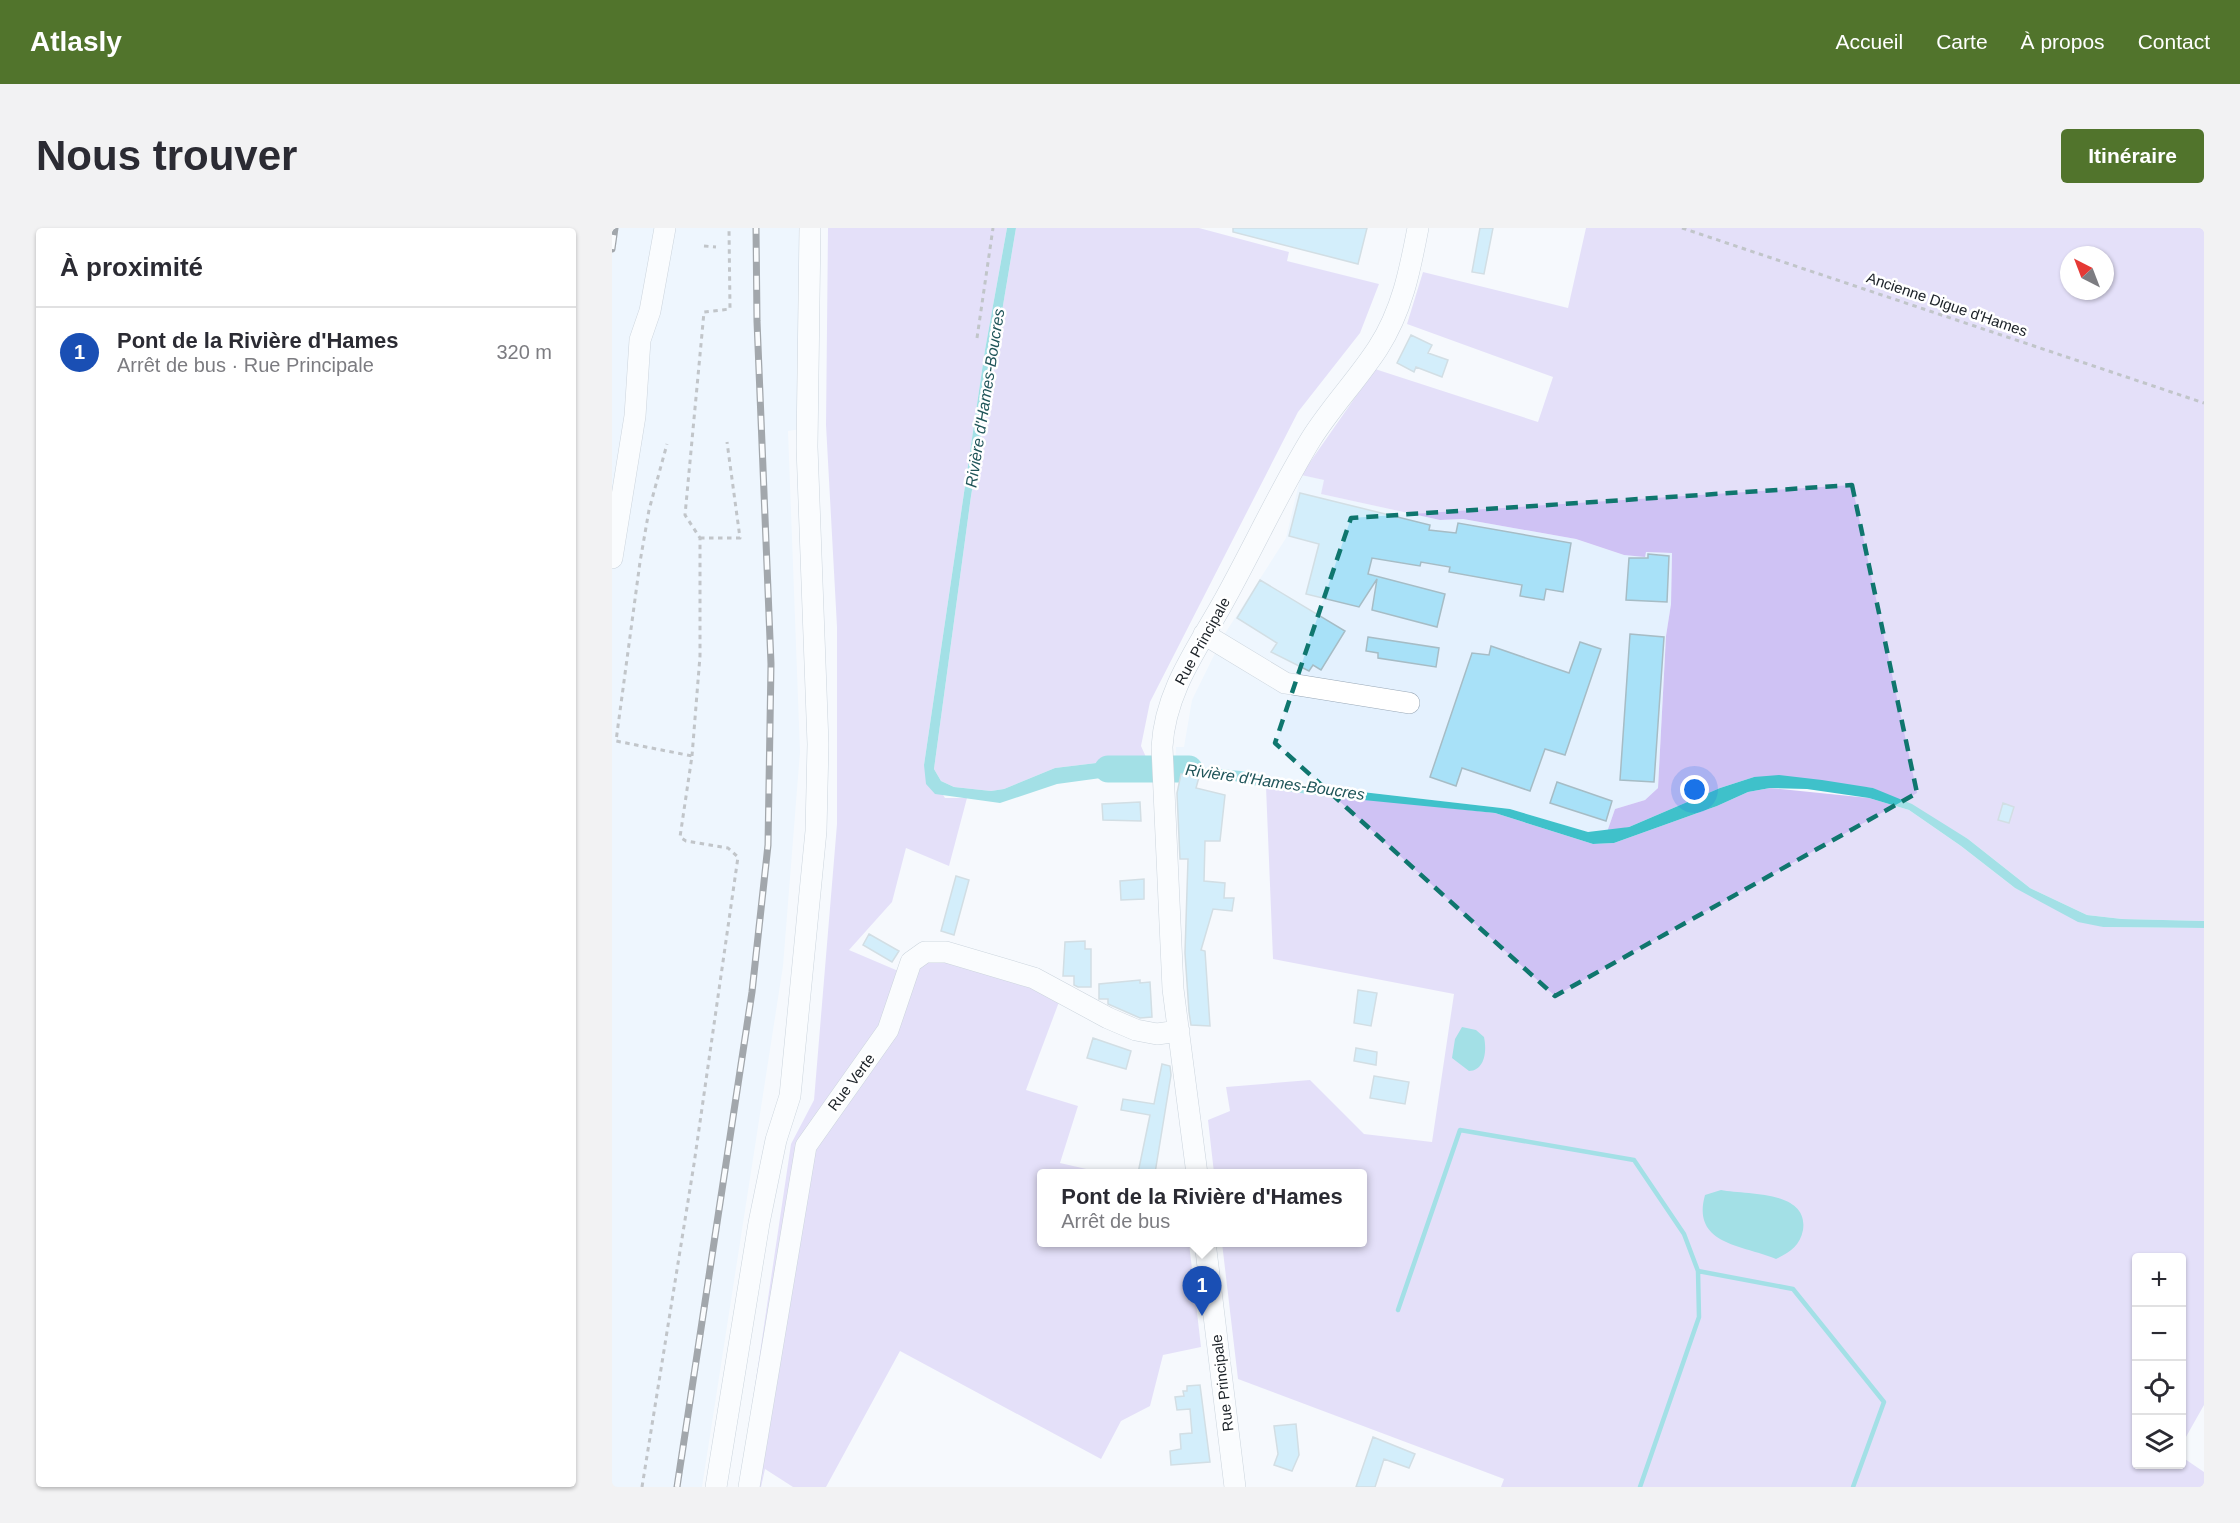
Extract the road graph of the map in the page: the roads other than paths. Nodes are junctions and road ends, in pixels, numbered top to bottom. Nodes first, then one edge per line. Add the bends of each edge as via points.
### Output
1 (665, 228) edge
2 (810, 228) edge
3 (1418, 228) edge
4 (612, 558) edge
5 (1204, 634) junction
6 (1409, 703) dead end
7 (1179, 1031) junction
8 (1196, 1169) edge
9 (1206, 1247) edge
10 (716, 1487) edge
11 (749, 1487) edge
12 (1235, 1487) edge

1 - 4 street via 650,311 640,339 635,416
2 - 10 street via 807,447 818,744 816,831 790,1096 776,1140 759,1223
3 - 5 street, Rue Principale via 1402,298 1387,332 1311,439
5 - 6 street via 1285,683
5 - 7 street, Rue Principale via 1170,702 1162,747 1173,989
7 - 8 street, Rue Principale
7 - 11 street, Rue Verte via 1157,1034 1136,1029 1034,978 978,960 935,951 925,952 911,962 888,1030 806,1146
9 - 12 street, Rue Principale

